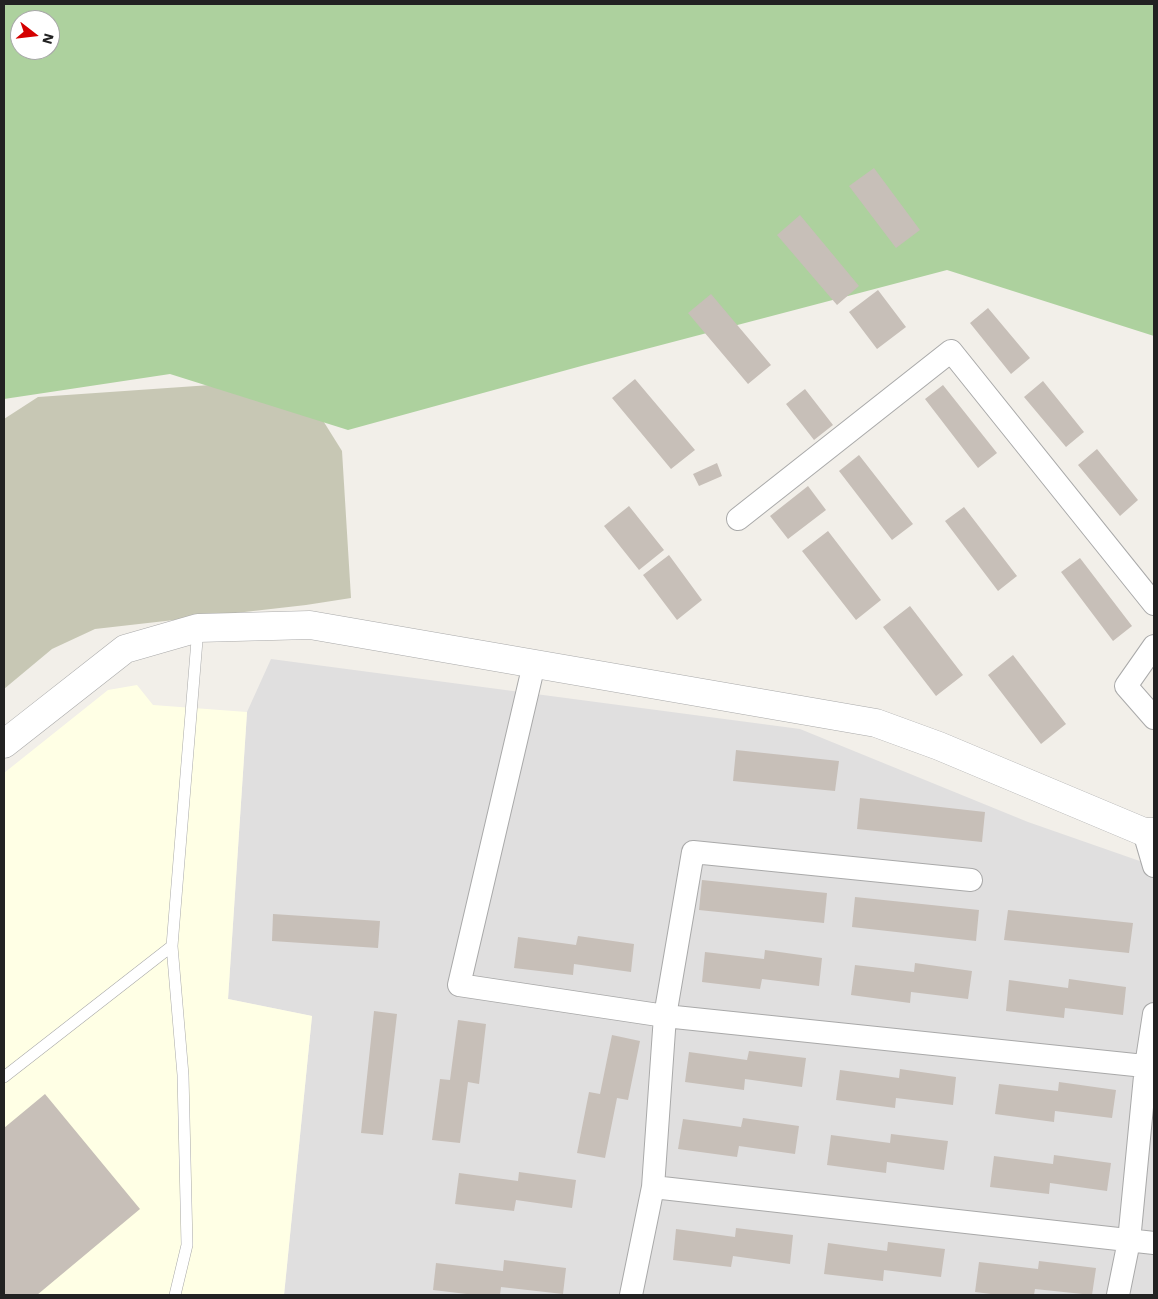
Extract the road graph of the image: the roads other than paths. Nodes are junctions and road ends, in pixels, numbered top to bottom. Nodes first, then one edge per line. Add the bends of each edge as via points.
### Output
1 (738, 519) dead end
2 (1154, 604) edge
3 (198, 628) junction
4 (1154, 646) edge
5 (534, 664) junction
6 (1154, 718) edge
7 (4, 744) edge
8 (1149, 832) edge
9 (1154, 866) edge
10 (971, 880) dead end
11 (172, 946) junction
12 (1154, 1014) edge
13 (665, 1016) junction
14 (1150, 1066) edge
15 (4, 1076) edge
16 (653, 1188) junction
17 (1129, 1241) junction
18 (1154, 1243) edge
19 (175, 1295) edge
20 (631, 1295) edge
21 (1118, 1295) edge

1 - 2 street via 951,351
3 - 5 street via 310,625
3 - 7 street via 125,649
3 - 11 lane
4 - 6 street via 1126,686
5 - 8 street via 876,723
5 - 13 street via 459,985
8 - 9 street
10 - 13 street via 693,852
11 - 15 lane
11 - 19 lane via 183,1075 187,1245
12 - 14 street
13 - 14 street
13 - 16 street
14 - 17 street
16 - 17 street
16 - 20 street
17 - 18 street
17 - 21 street

